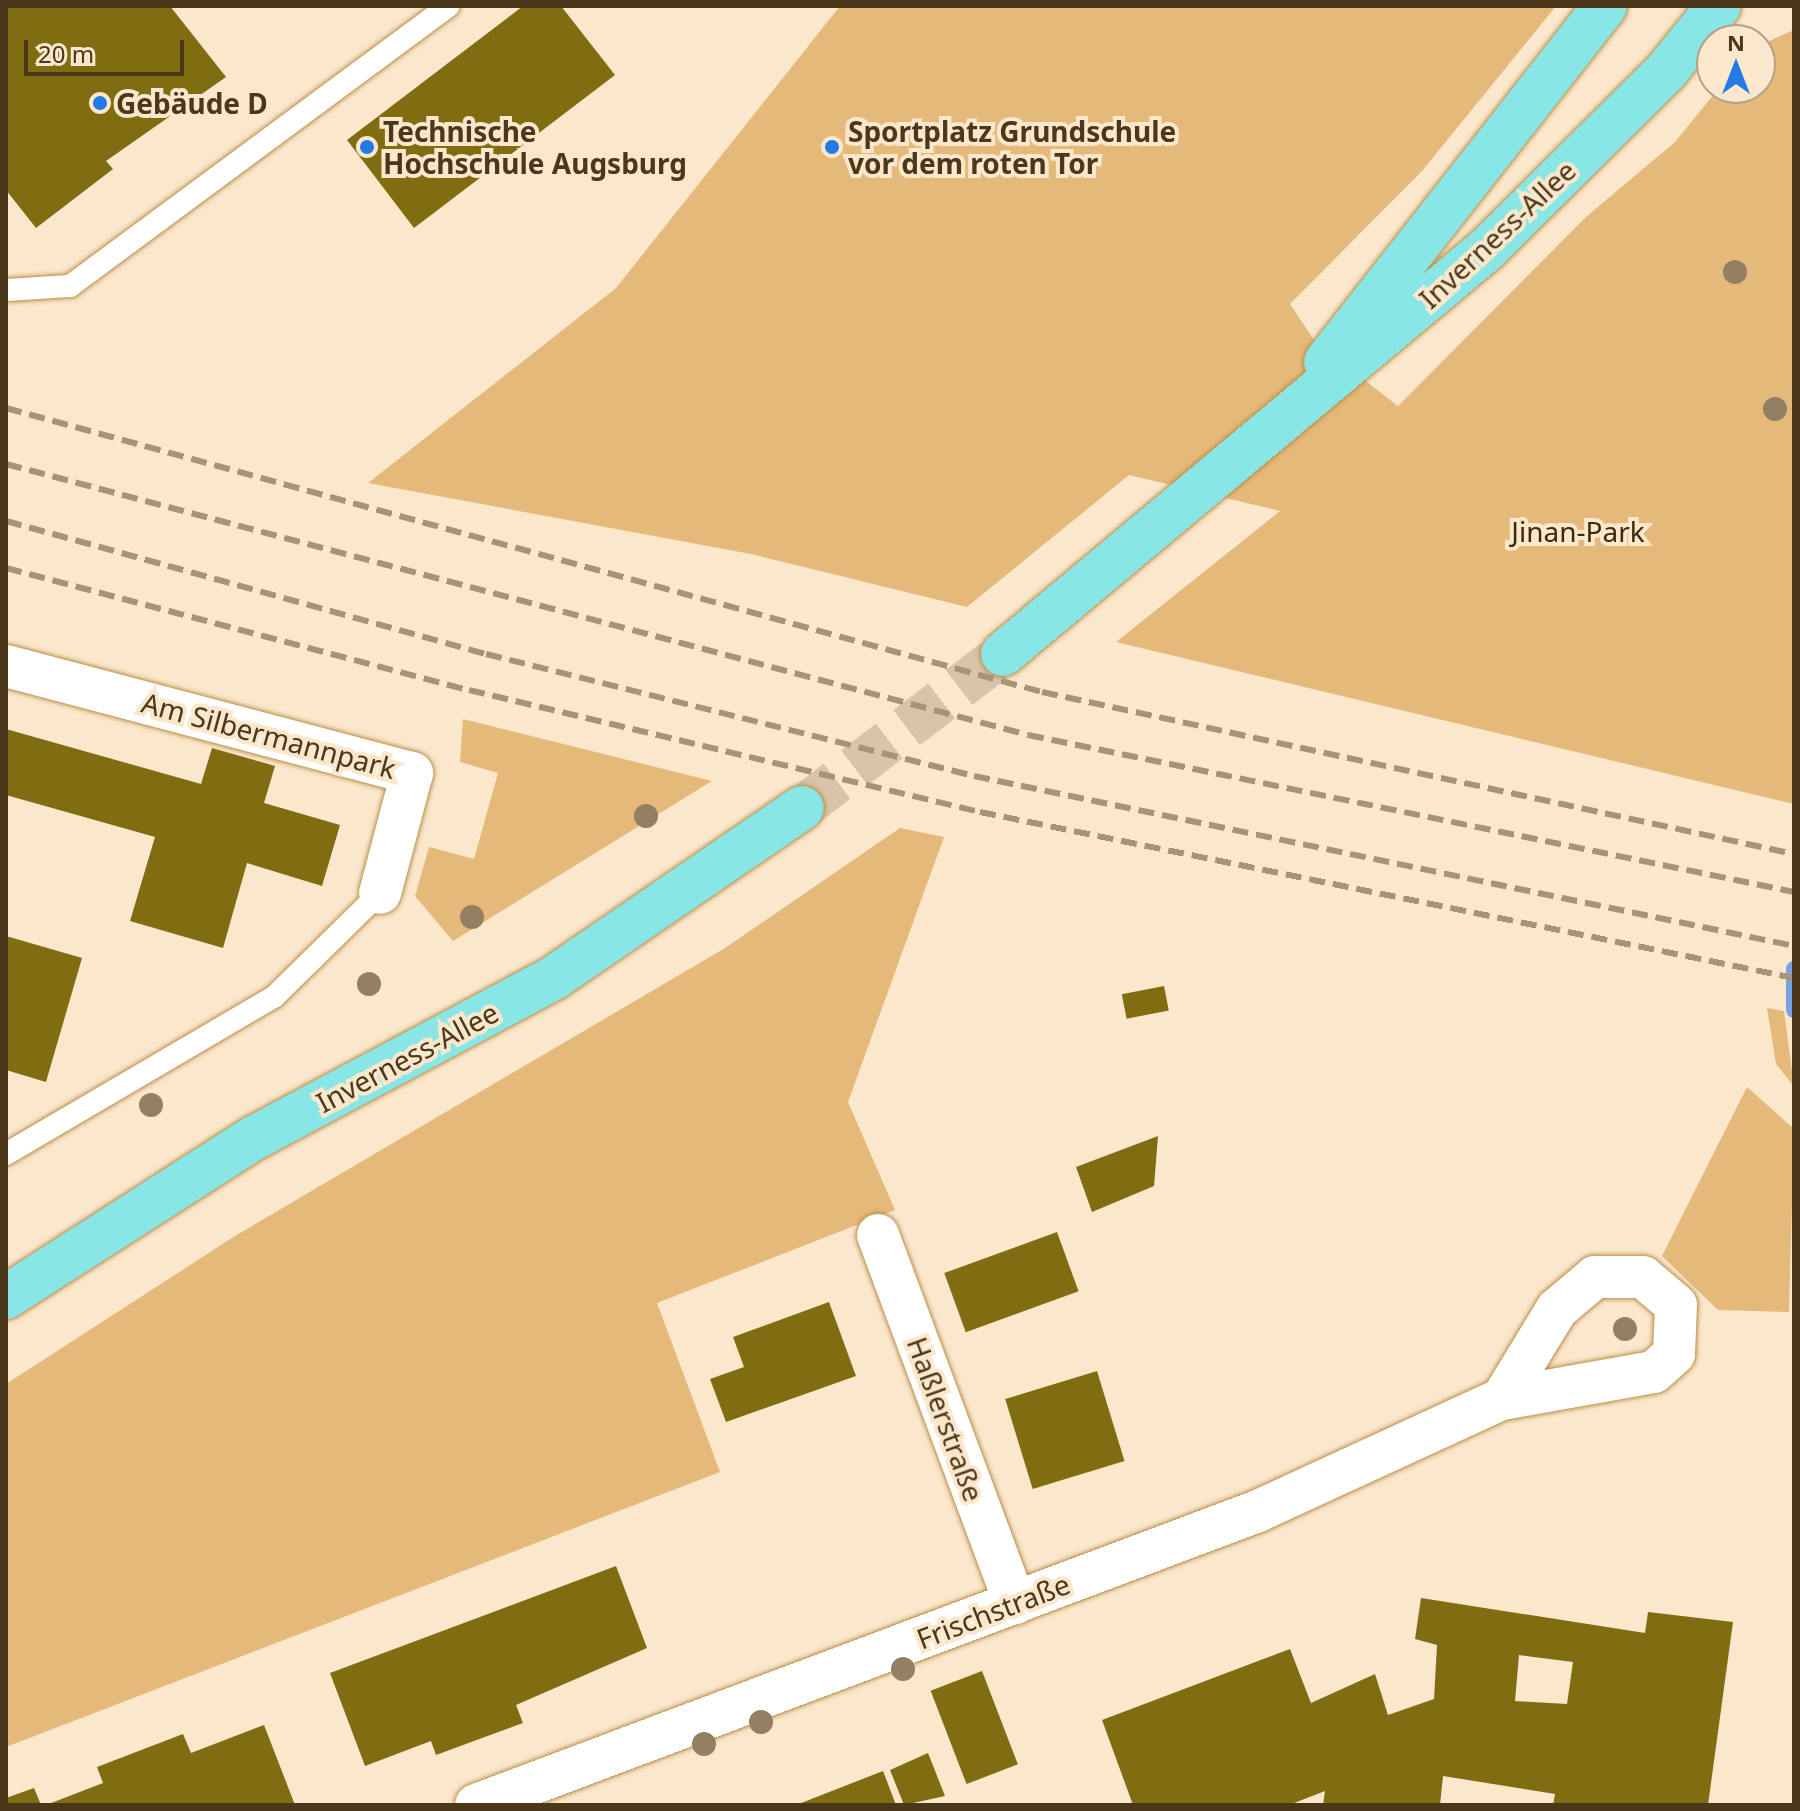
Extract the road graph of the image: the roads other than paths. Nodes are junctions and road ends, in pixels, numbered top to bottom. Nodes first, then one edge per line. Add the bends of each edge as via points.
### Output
1 (449, 6) edge
2 (1605, 6) edge
3 (1719, 6) edge
4 (6, 290) edge
5 (1260, 446) junction
6 (1003, 654) tunnel mouth
7 (6, 666) edge
8 (802, 808) tunnel mouth
9 (380, 893) joint
10 (6, 1154) edge
11 (878, 1235) dead end
12 (6, 1297) edge
13 (1502, 1399) dead end
14 (1015, 1603) junction
15 (495, 1802) edge

1 - 4 lane via 70,286
2 - 5 main road, Inverness-Allee
3 - 5 main road, Inverness-Allee via 1667,70 1486,250
5 - 6 main road, Inverness-Allee
7 - 9 street, Am Silbermannpark via 412,773
8 - 12 main road, Inverness-Allee via 555,977 254,1138
9 - 10 lane via 274,997
11 - 14 street, Haßlerstraße
13 - 14 street, Frischstraße via 1258,1511
14 - 15 street, Frischstraße

